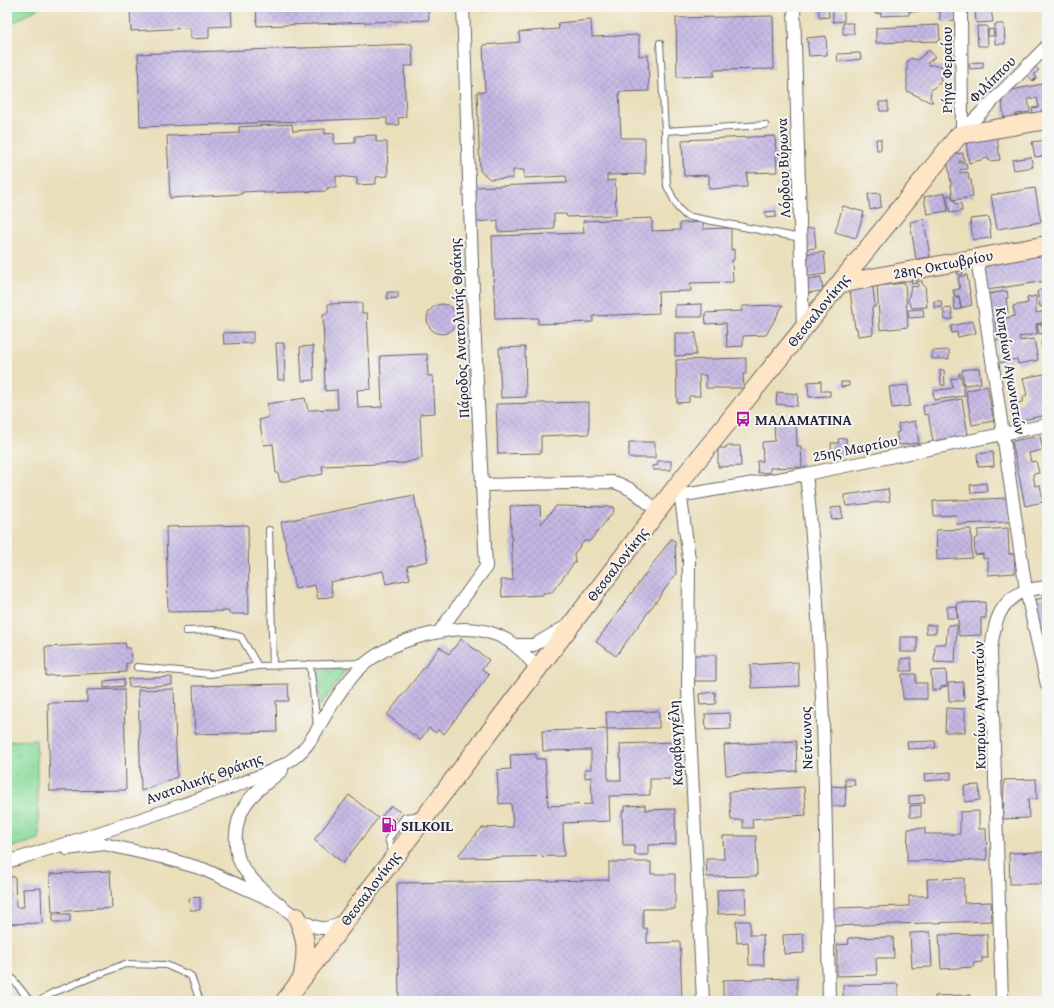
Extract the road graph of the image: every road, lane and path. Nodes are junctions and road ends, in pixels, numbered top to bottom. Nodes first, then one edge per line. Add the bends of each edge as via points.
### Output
1 (463, 7) edge
2 (794, 7) edge
3 (961, 7) edge
4 (660, 43) dead end
5 (1047, 46) edge
6 (1047, 120) edge
7 (765, 125) dead end
8 (665, 131) junction
9 (961, 133) junction
10 (801, 238) junction
11 (1047, 245) edge
12 (977, 258) junction
13 (839, 284) junction
14 (803, 328) junction
15 (1047, 425) edge
16 (1004, 434) junction
17 (806, 474) junction
18 (483, 485) junction
19 (676, 493) junction
20 (658, 512) junction
21 (269, 530) dead end
22 (1047, 587) edge
23 (1026, 590) junction
24 (574, 620) junction
25 (186, 631) dead end
26 (438, 632) junction
27 (515, 645) junction
28 (366, 663) junction
29 (310, 664) junction
30 (258, 666) junction
31 (273, 666) junction
32 (137, 667) dead end
33 (538, 670) junction
34 (1047, 685) edge
35 (317, 730) junction
36 (296, 758) junction
37 (416, 816) dead end
38 (391, 848) dead end
39 (7, 863) edge
40 (278, 903) junction
41 (297, 917) junction
42 (344, 921) junction
43 (7, 972) edge
44 (303, 976) junction
45 (30, 1001) edge
46 (40, 1001) edge
47 (200, 1001) edge
48 (285, 1001) edge
49 (703, 1001) edge
50 (829, 1001) edge
51 (1002, 1001) edge

1 - 18 street, Πάροδος Ανατολικής Θράκης via 474,321
2 - 10 street, Λόρδου Βύρωνα
3 - 9 street, Ρήγα Φεραίου
4 - 8 lane
5 - 9 street, Φιλίππου
6 - 9 main road
7 - 8 lane
8 - 10 lane via 667,186 678,208 686,216
9 - 13 main road, Θεσσαλονίκης
10 - 14 street, Λόρδου Βύρωνα
11 - 12 main road, 28ης Οκτωβρίου
12 - 13 main road, 28ης Οκτωβρίου
12 - 16 street, Κυπρίων Αγωνιστών
13 - 14 main road, Θεσσαλονίκης
14 - 19 main road, Θεσσαλονίκης
15 - 16 street, 25ης Μαρτίου
16 - 17 street, 25ης Μαρτίου
16 - 23 street, Κυπρίων Αγωνιστών
17 - 19 street, 25ης Μαρτίου
17 - 50 street, Νεύτωνος via 814,550 822,712
18 - 20 street via 613,482 635,491
18 - 26 street, Πάροδος Ανατολικής Θράκης via 486,567
19 - 20 main road, Θεσσαλονίκης
19 - 49 street, Καραβαγγέλη via 689,559 688,688
20 - 24 main road, Θεσσαλονίκης
21 - 31 lane
22 - 23 street
23 - 34 street
23 - 51 street, Κυπρίων Αγωνιστών via 1002,608 993,634 992,651
24 - 27 street via 534,645
24 - 33 main road, Θεσσαλονίκης
25 - 30 lane via 213,630 241,637
26 - 27 street, Ανατολικής Θράκης via 475,629 503,637
26 - 28 street, Ανατολικής Θράκης via 390,646
27 - 33 street, Ανατολικής Θράκης via 526,654
28 - 29 lane
28 - 35 street, Ανατολικής Θράκης via 345,684
29 - 31 lane
29 - 35 lane
30 - 31 lane
30 - 32 lane via 210,674
33 - 42 main road, Θεσσαλονίκης
35 - 36 street, Ανατολικής Θράκης
36 - 39 street, Ανατολικής Θράκης via 255,779
36 - 40 street via 256,792 243,808 237,828 236,844 240,862 249,876
37 - 38 lane via 405,817 388,839
39 - 40 street via 68,849 104,844 202,869
40 - 41 street
41 - 42 street via 322,928
41 - 44 main road via 305,934 307,953
42 - 44 main road, Θεσσαλονίκης
43 - 45 lane
44 - 48 main road, Θεσσαλονίκης
46 - 47 lane via 52,993 125,964 166,965 191,976

